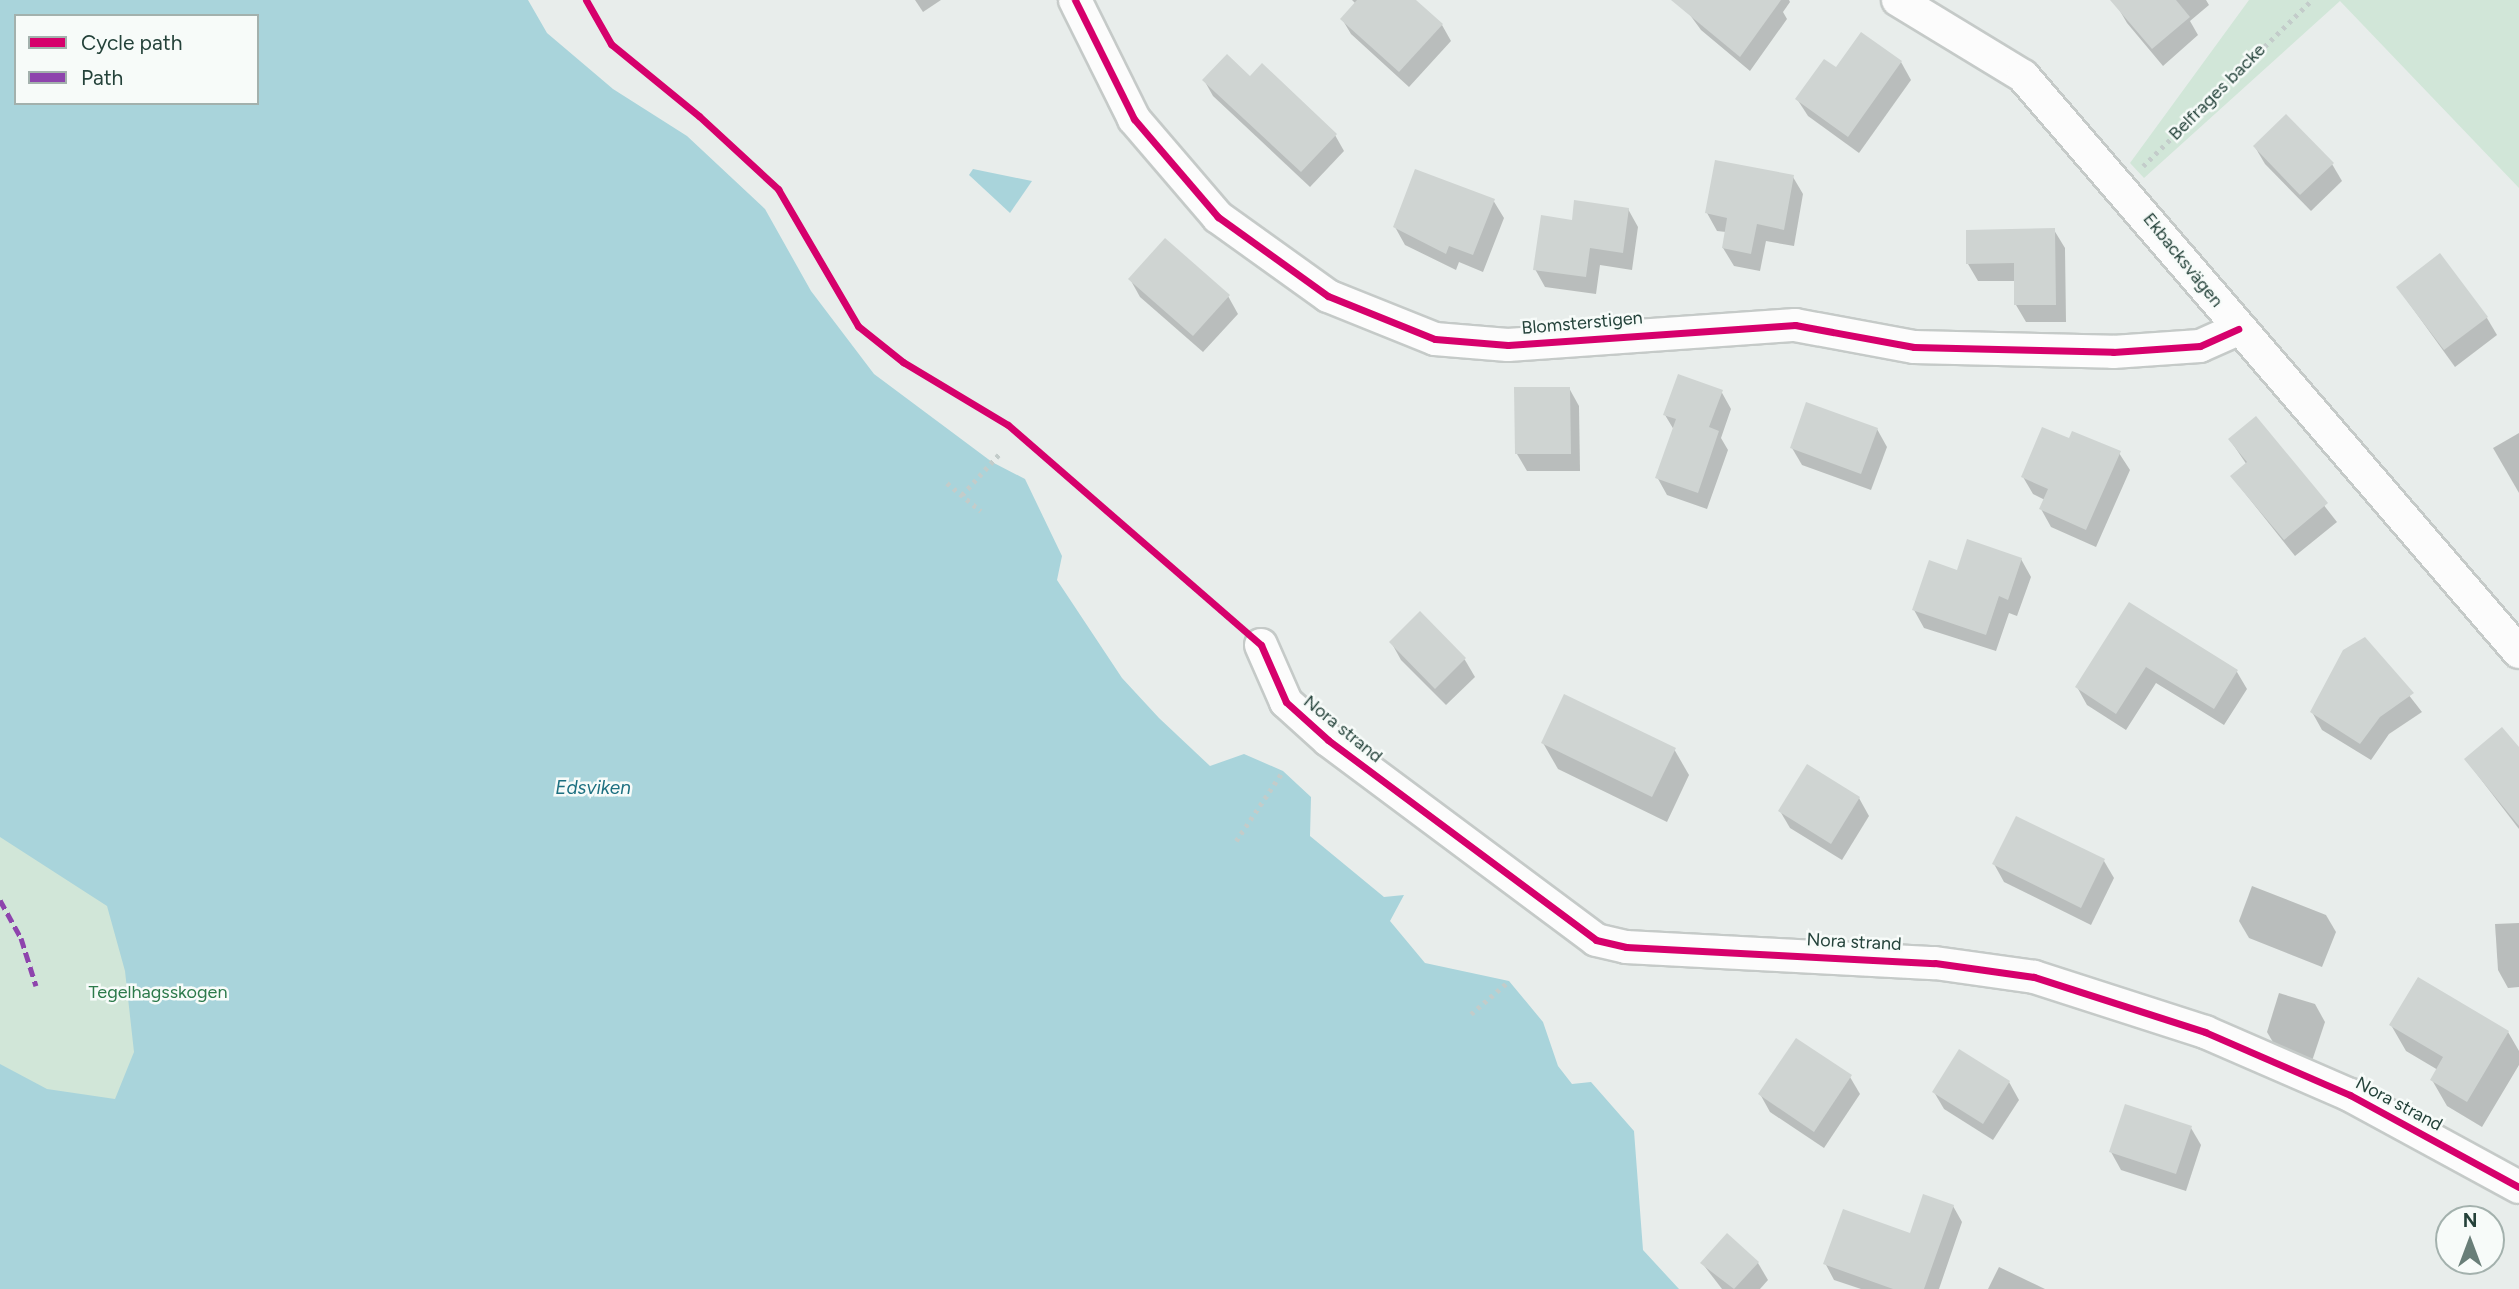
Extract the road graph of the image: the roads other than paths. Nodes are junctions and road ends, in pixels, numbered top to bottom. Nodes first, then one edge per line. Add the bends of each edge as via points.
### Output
1 (1075, 0) edge
2 (1898, 0) edge
3 (2238, 328) junction
4 (1261, 645) road end
5 (2519, 652) edge
6 (2519, 1187) edge

1 - 3 street, Blomsterstigen via 1134,119 1218,217 1328,296 1435,339 1508,345 1795,325 1914,347 2113,352 2200,346
2 - 3 street, Ekbacksvägen via 2023,76 2123,186
3 - 5 street, Ekbacksvägen
4 - 6 street, Nora strand via 1286,702 1328,740 1595,940 1626,947 1934,963 2034,977 2205,1032 2350,1095

